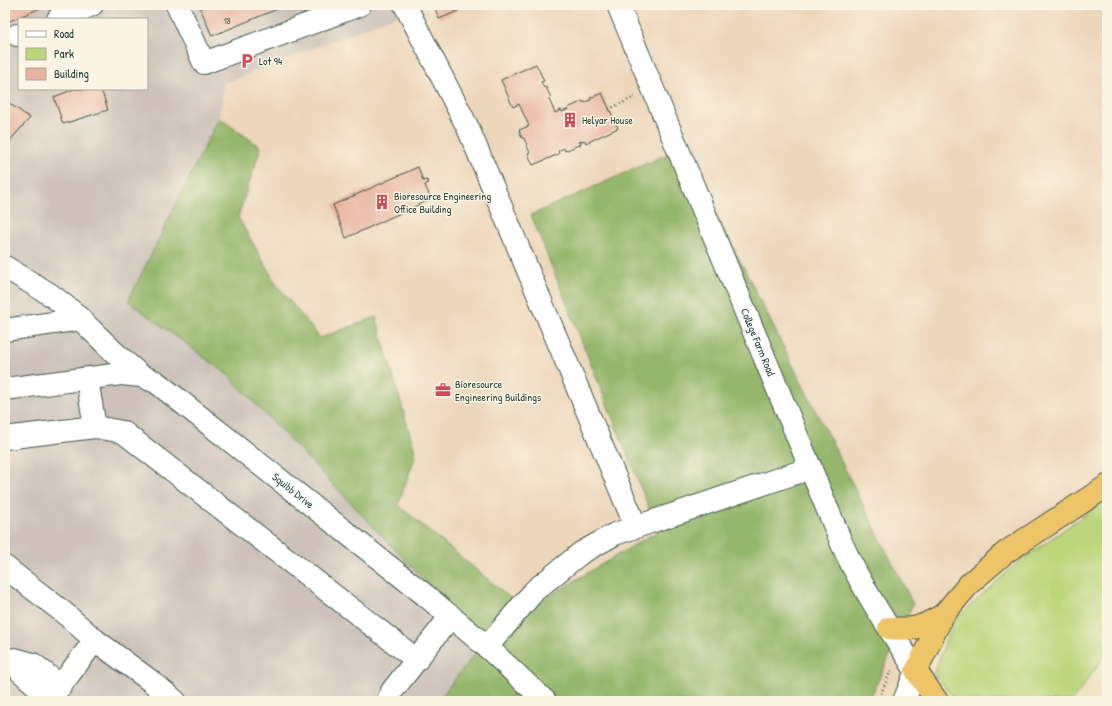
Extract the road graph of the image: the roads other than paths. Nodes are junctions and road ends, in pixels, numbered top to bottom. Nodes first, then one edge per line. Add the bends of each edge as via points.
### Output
1 (92, 5) edge
2 (177, 5) edge
3 (360, 5) edge
4 (405, 5) edge
5 (618, 5) edge
6 (60, 18) edge
7 (5, 267) edge
8 (81, 319) junction
9 (5, 330) edge
10 (141, 376) junction
11 (87, 379) junction
12 (5, 389) edge
13 (95, 427) junction
14 (5, 438) edge
15 (811, 468) junction
16 (1107, 486) edge
17 (636, 527) junction
18 (5, 567) edge
19 (943, 615) junction
20 (451, 616) junction
21 (889, 628) junction
22 (95, 640) junction
23 (487, 647) junction
24 (8, 660) edge
25 (417, 660) junction
26 (916, 671) junction
27 (54, 695) edge
28 (175, 701) edge
29 (388, 701) edge
30 (545, 701) edge
31 (904, 701) edge
32 (937, 701) edge

1 - 6 street
2 - 3 street via 204,63
4 - 17 street via 468,128
5 - 15 street, College Farm Road
7 - 8 street via 51,295
8 - 9 street
8 - 10 street
10 - 11 street, Squibb Drive via 121,374
10 - 20 street, Squibb Drive via 156,382
11 - 12 street, Squibb Drive
11 - 13 street
13 - 14 street
13 - 25 street via 122,432
15 - 17 street
15 - 21 street, College Farm Road via 852,565
16 - 19 highway via 1001,556 970,583
17 - 23 street via 615,534 580,553 540,585
18 - 22 street
19 - 21 highway via 915,628
19 - 26 highway
20 - 23 street, Squibb Drive
20 - 25 street
21 - 26 street, College Farm Road
22 - 27 street
22 - 28 street
23 - 30 street, Squibb Drive
24 - 27 street
25 - 29 street via 392,691
26 - 31 street
26 - 32 highway

